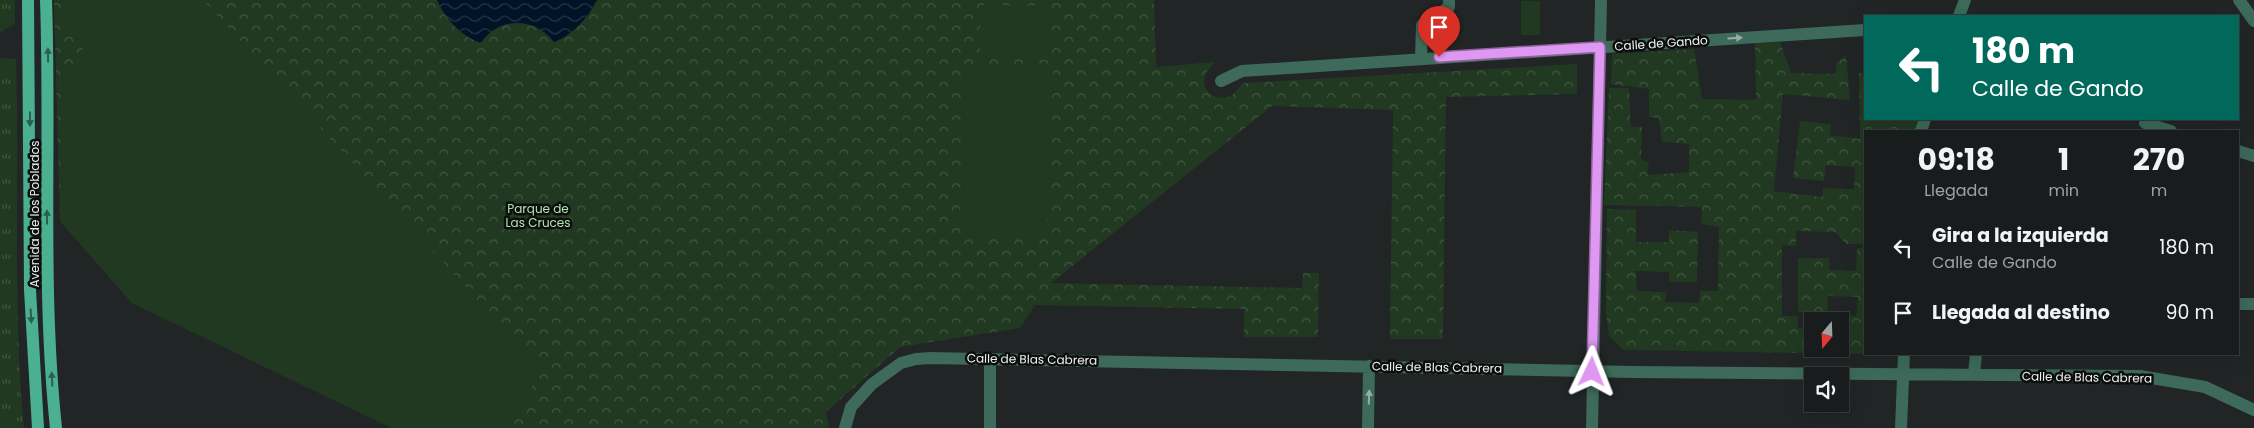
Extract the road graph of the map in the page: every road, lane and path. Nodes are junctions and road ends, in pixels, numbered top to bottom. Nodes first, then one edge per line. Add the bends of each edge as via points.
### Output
1 (28, 0) edge
2 (46, 0) edge
3 (1449, 0) edge
4 (1601, 0) edge
5 (1965, 0) edge
6 (2239, 0) edge
7 (1959, 15) edge
8 (2254, 21) edge
9 (1864, 30) edge
10 (1600, 47) junction
11 (1421, 58) junction
12 (1221, 82) dead end
13 (2145, 123) dead end
14 (2169, 130) edge
15 (2239, 151) edge
16 (2254, 156) edge
17 (2239, 304) edge
18 (2254, 304) edge
19 (1904, 355) edge
20 (1976, 355) edge
21 (990, 359) junction
22 (1369, 366) junction
23 (1592, 372) junction
24 (1903, 374) junction
25 (1974, 374) junction
26 (2254, 410) edge
27 (38, 428) edge
28 (56, 428) edge
29 (845, 428) edge
30 (990, 428) edge
31 (1368, 428) edge
32 (1592, 428) edge
33 (1901, 428) edge

1 -> 27 main road, Avenida de los Poblados via 30,290
28 -> 2 main road, Avenida de los Poblados via 47,292
3 - 11 street via 1449,7 1422,25
4 - 10 street
5 - 7 street
6 - 8 street
10 -> 9 street, Calle de Gando
10 - 11 street, Calle de Gando
10 - 23 street
11 - 12 street, Calle de Gando via 1242,71
13 - 14 street
15 - 16 street
17 - 18 street
19 - 24 street
20 - 25 street
21 - 22 street, Calle de Blas Cabrera
21 - 29 street, Calle de Blas Cabrera via 930,358 901,364 856,398 847,413
21 - 30 street
22 - 23 street, Calle de Blas Cabrera
31 -> 22 street
23 - 24 street, Calle de Blas Cabrera
23 - 32 street
24 - 25 street, Calle de Blas Cabrera
24 - 33 street
25 - 26 street, Calle de Blas Cabrera via 2140,376 2205,387

